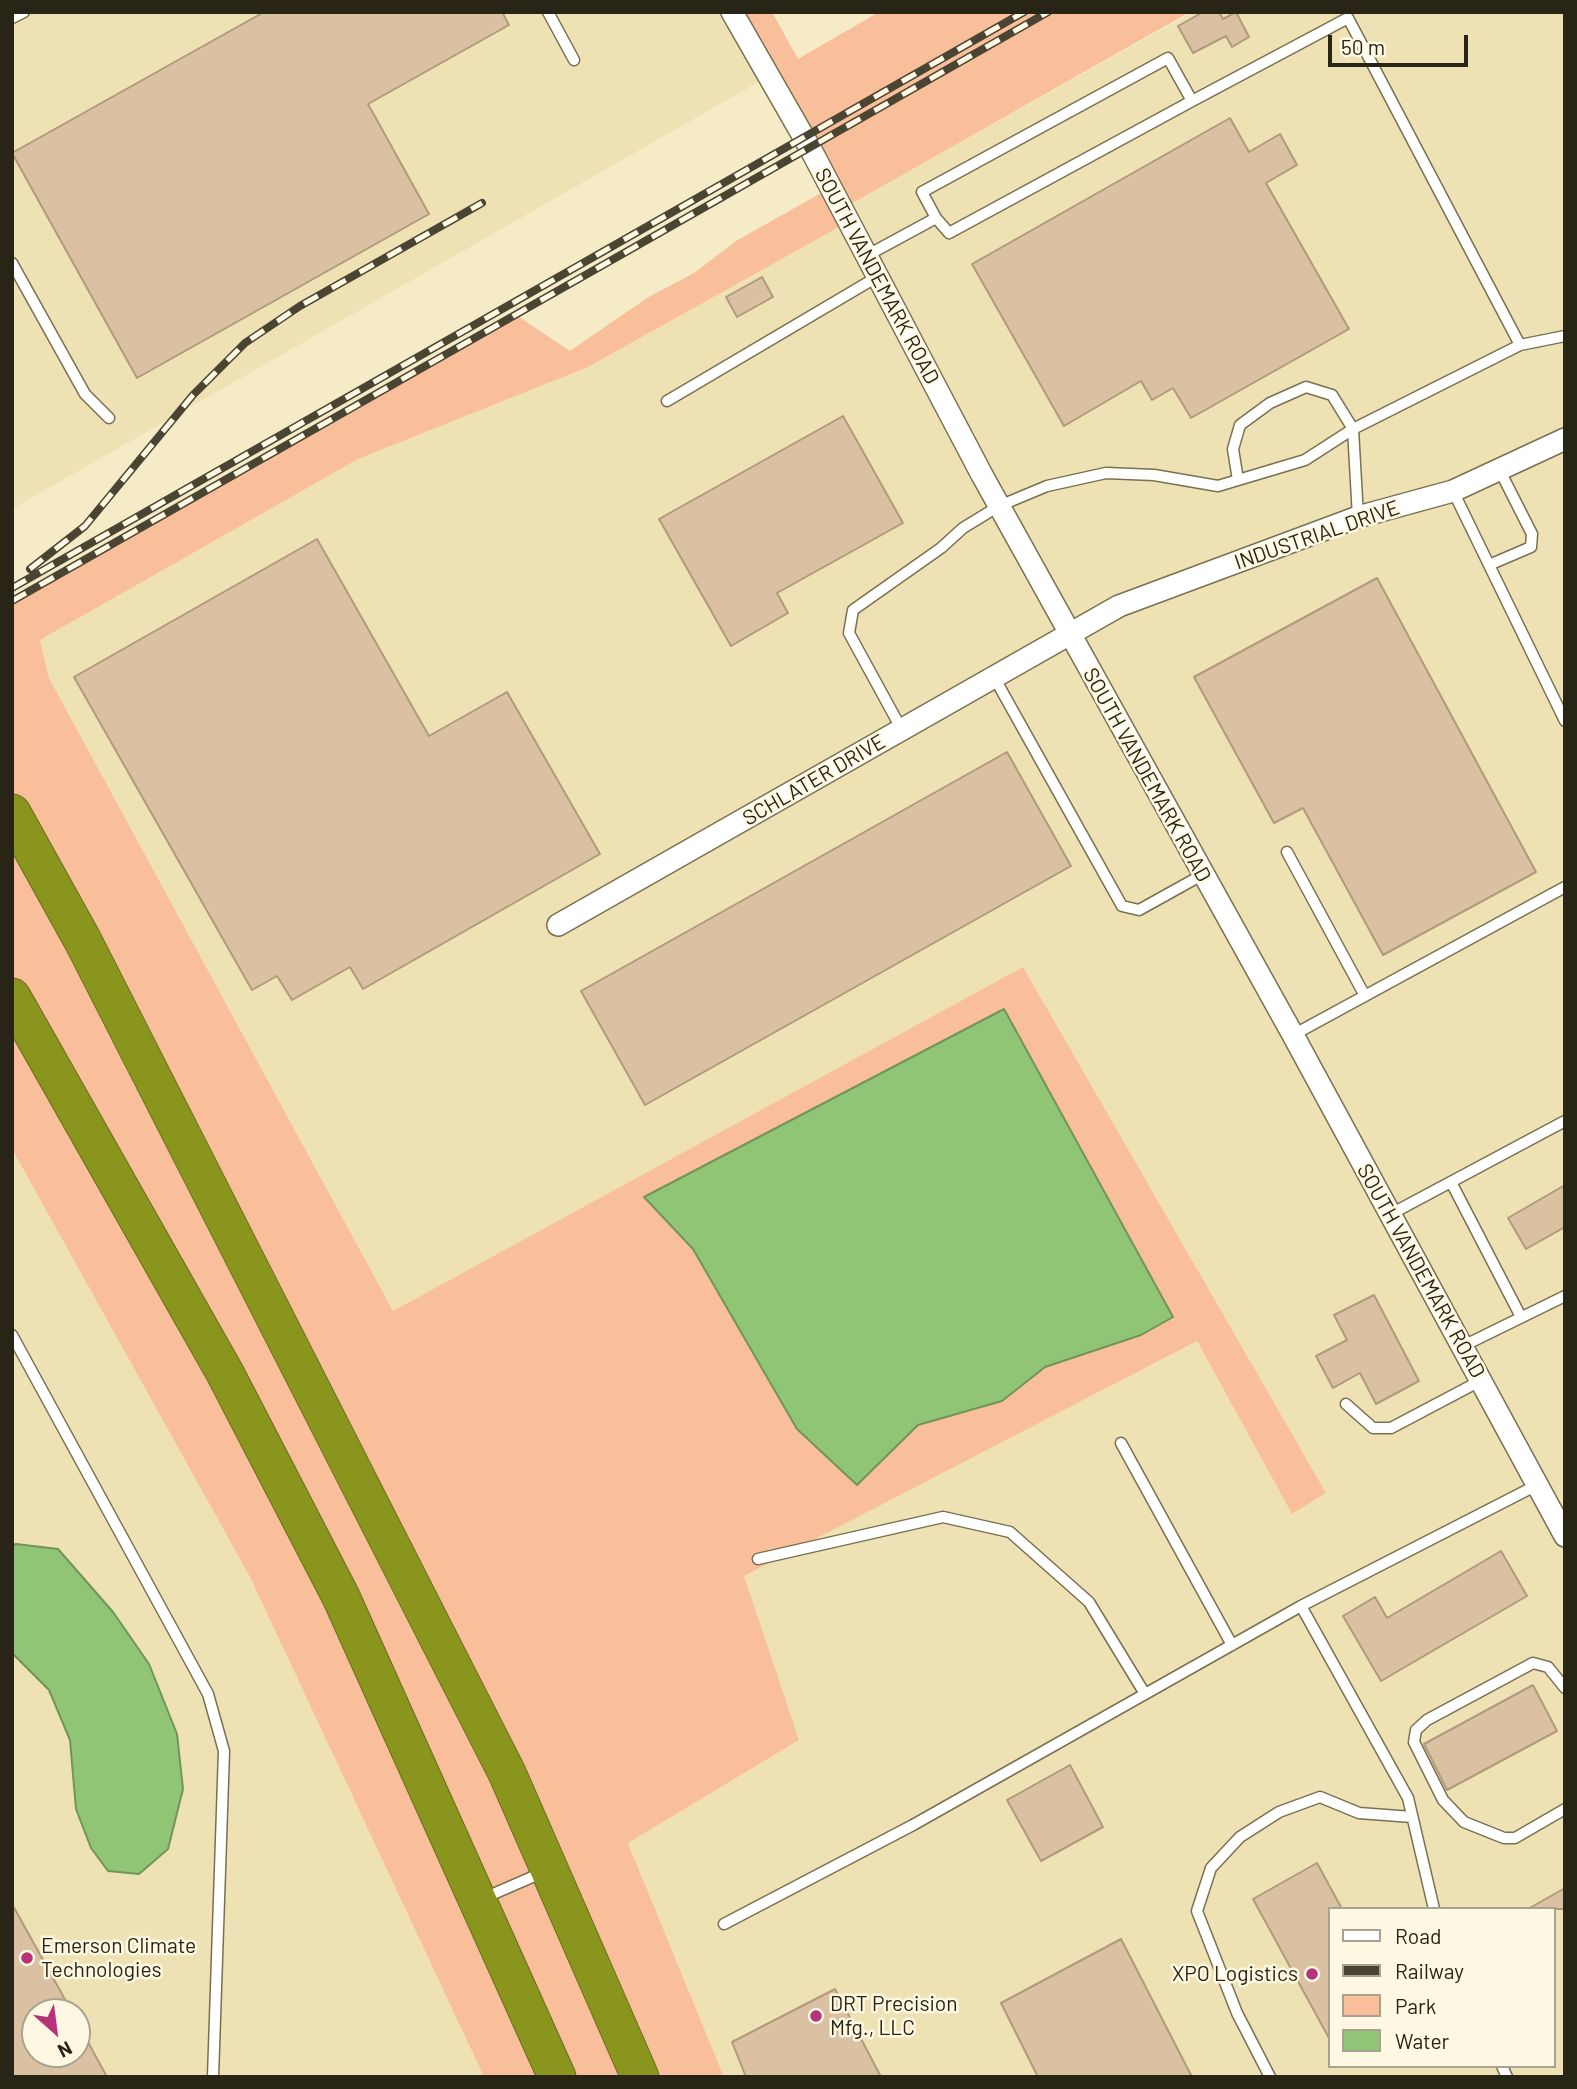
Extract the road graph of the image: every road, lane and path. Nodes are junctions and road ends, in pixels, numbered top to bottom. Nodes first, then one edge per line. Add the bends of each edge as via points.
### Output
1 (24, 12) edge
2 (548, 12) edge
3 (733, 12) edge
4 (12, 18) edge
5 (574, 60) dead end
6 (1192, 101) junction
7 (936, 218) junction
8 (866, 256) junction
9 (12, 263) edge
10 (877, 277) junction
11 (1565, 336) edge
12 (1520, 345) junction
13 (667, 401) dead end
14 (109, 418) dead end
15 (1353, 429) junction
16 (1565, 439) edge
17 (1500, 471) junction
18 (1238, 480) junction
19 (1453, 491) junction
20 (999, 506) junction
21 (1358, 517) junction
22 (1489, 565) junction
23 (1070, 634) junction
24 (994, 677) junction
25 (1565, 721) edge
26 (902, 730) junction
27 (12, 813) edge
28 (1287, 852) dead end
29 (1202, 874) junction
30 (1565, 887) edge
31 (558, 925) dead end
32 (1365, 996) junction
33 (12, 997) edge
34 (1293, 1035) junction
35 (1565, 1121) edge
36 (1451, 1182) junction
37 (1390, 1215) junction
38 (1565, 1296) edge
39 (1521, 1317) junction
40 (12, 1335) edge
41 (1461, 1347) junction
42 (1480, 1381) junction
43 (1346, 1404) dead end
44 (1121, 1443) dead end
45 (1537, 1485) junction
46 (1565, 1535) edge
47 (758, 1559) dead end
48 (1301, 1606) junction
49 (1232, 1645) junction
50 (1565, 1688) edge
51 (1144, 1694) junction
52 (1565, 1809) edge
53 (1412, 1817) junction
54 (549, 1869) junction
55 (478, 1901) junction
56 (1434, 1907) edge
57 (723, 1924) dead end
58 (214, 2077) edge
59 (556, 2077) edge
60 (640, 2077) edge
61 (1270, 2077) edge

1 - 4 lane
2 - 5 lane
3 - 8 street, SOUTH VANDEMARK ROAD
6 - 7 lane via 949,233
6 - 7 lane via 1168,58 922,192
6 - 12 lane via 1348,18
7 - 8 lane
8 - 10 street, SOUTH VANDEMARK ROAD
9 - 14 lane via 86,394
10 - 13 lane
10 - 20 street, SOUTH VANDEMARK ROAD
11 - 12 lane
12 - 15 lane
15 - 18 lane via 1305,460
15 - 18 lane via 1332,396 1306,387 1270,403 1240,425 1233,449
15 - 21 lane
16 - 17 street, INDUSTRIAL DRIVE
17 - 19 street, INDUSTRIAL DRIVE
17 - 22 lane via 1532,534 1531,547
18 - 20 lane via 1218,486 1154,475 1106,473 1047,486
19 - 21 street, INDUSTRIAL DRIVE
19 - 22 lane
20 - 23 street, SOUTH VANDEMARK ROAD
20 - 26 lane via 963,527 941,548 853,610 849,633
21 - 23 street, INDUSTRIAL DRIVE via 1119,606
22 - 25 lane
23 - 24 street, SCHLATER DRIVE
23 - 29 street, SOUTH VANDEMARK ROAD
24 - 26 street, SCHLATER DRIVE
24 - 29 lane via 1122,906 1139,911
26 - 31 street, SCHLATER DRIVE
27 - 54 highway via 83,941 500,1760
28 - 32 lane
29 - 34 street, SOUTH VANDEMARK ROAD
30 - 32 lane
32 - 34 lane
33 - 55 highway via 225,1373 341,1597
34 - 37 street, SOUTH VANDEMARK ROAD
35 - 36 lane
36 - 37 lane
36 - 39 lane
37 - 41 street, SOUTH VANDEMARK ROAD
38 - 39 lane
39 - 41 lane
40 - 58 lane via 208,1695 223,1751
41 - 42 street, SOUTH VANDEMARK ROAD
42 - 43 lane via 1391,1428 1373,1428
42 - 45 street, SOUTH VANDEMARK ROAD
44 - 49 lane
45 - 46 street, SOUTH VANDEMARK ROAD
45 - 48 lane
47 - 51 lane via 943,1517 1010,1532 1089,1602
48 - 49 lane
48 - 53 lane via 1408,1798
49 - 51 lane
50 - 52 lane via 1548,1667 1533,1663 1427,1720 1416,1730 1414,1742 1443,1800 1464,1822 1515,1838
51 - 57 lane via 914,1825
53 - 56 lane
53 - 61 lane via 1359,1813 1321,1797 1279,1812 1240,1837 1211,1868 1197,1911 1237,2014
54 - 55 lane
54 - 60 highway
55 - 59 highway

